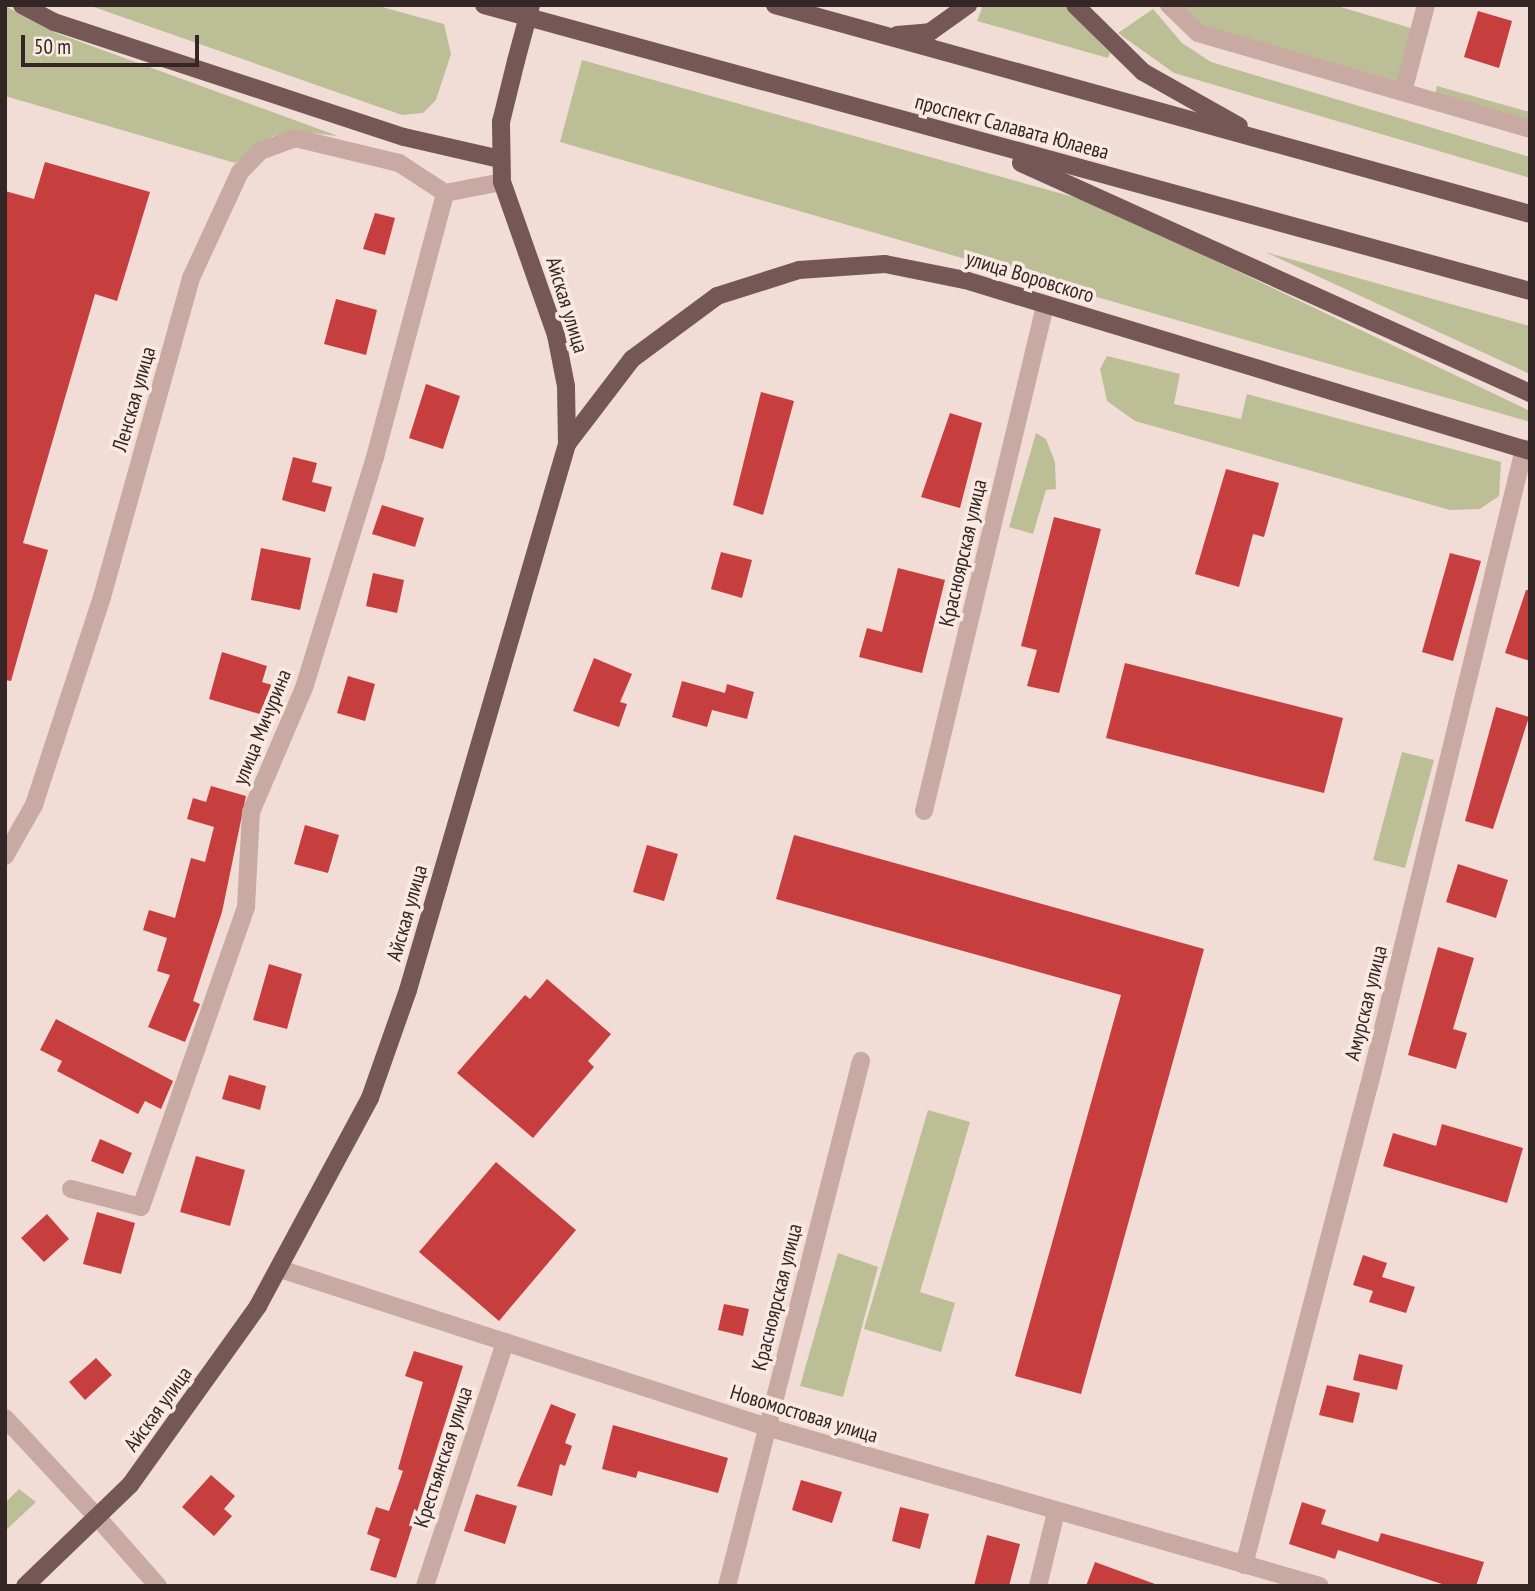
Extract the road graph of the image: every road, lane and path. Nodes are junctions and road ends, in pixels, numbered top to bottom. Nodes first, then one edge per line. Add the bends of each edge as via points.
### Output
1 (22, 5) edge
2 (34, 5) edge
3 (484, 5) edge
4 (531, 5) edge
5 (775, 5) edge
6 (968, 5) edge
7 (1075, 5) edge
8 (1169, 5) edge
9 (1426, 5) edge
10 (54, 22) junction
11 (883, 36) junction
12 (1403, 92) junction
13 (1530, 128) edge
14 (936, 130) junction
15 (1276, 145) junction
16 (500, 159) junction
17 (502, 182) junction
18 (445, 193) junction
19 (1530, 215) edge
20 (1530, 291) edge
21 (1045, 306) junction
22 (1530, 393) edge
23 (567, 444) junction
24 (1527, 450) edge
25 (924, 811) dead end
26 (5, 856) edge
27 (861, 1061) dead end
28 (71, 1189) dead end
29 (280, 1269) junction
30 (505, 1342) junction
31 (5, 1418) edge
32 (767, 1427) junction
33 (1056, 1512) junction
34 (98, 1518) junction
35 (1244, 1565) junction
36 (25, 1586) edge
37 (158, 1586) edge
38 (425, 1586) edge
39 (727, 1586) edge
40 (1038, 1586) edge
41 (1320, 1586) edge

1 - 10 main road
2 - 10 main road
3 - 14 main road, проспект Салавата Юлаева
4 - 16 main road, Айская улица, bridge via 501,122
5 - 11 main road
6 - 11 main road via 930,32
7 - 15 main road via 1154,80
8 - 12 street via 1198,33
9 - 12 street
10 - 16 main road via 404,137
11 - 15 main road
12 - 13 street
14 - 20 main road, проспект Салавата Юлаева
14 - 22 main road via 1116,204
15 - 19 main road
16 - 17 main road, Айская улица
17 - 18 street
17 - 23 main road, Айская улица via 556,335 566,386
18 - 26 street, Ленская улица via 399,163 295,138 260,150 240,172 191,278 102,597 34,805
18 - 28 street, улица Мичурина via 375,457 304,688 251,812 246,907 141,1207
21 - 23 main road, улица Воровского via 926,270 885,264 799,270 758,280 718,296 662,333 632,359
21 - 24 main road, улица Воровского via 1316,382
21 - 25 street, Красноярская улица
23 - 29 main road, Айская улица via 408,990 370,1098
24 - 35 street, Амурская улица
27 - 32 street, Красноярская улица
29 - 30 street, Новомостовая улица
29 - 34 main road, Айская улица via 181,1420
30 - 32 street, Новомостовая улица
30 - 38 street, Крестьянская улица
31 - 34 street
32 - 33 street, Новомостовая улица
32 - 39 street, Красноярская улица
33 - 35 street, Новомостовая улица
33 - 40 street
34 - 36 main road, Айская улица
34 - 37 street
35 - 41 street, Новомостовая улица

